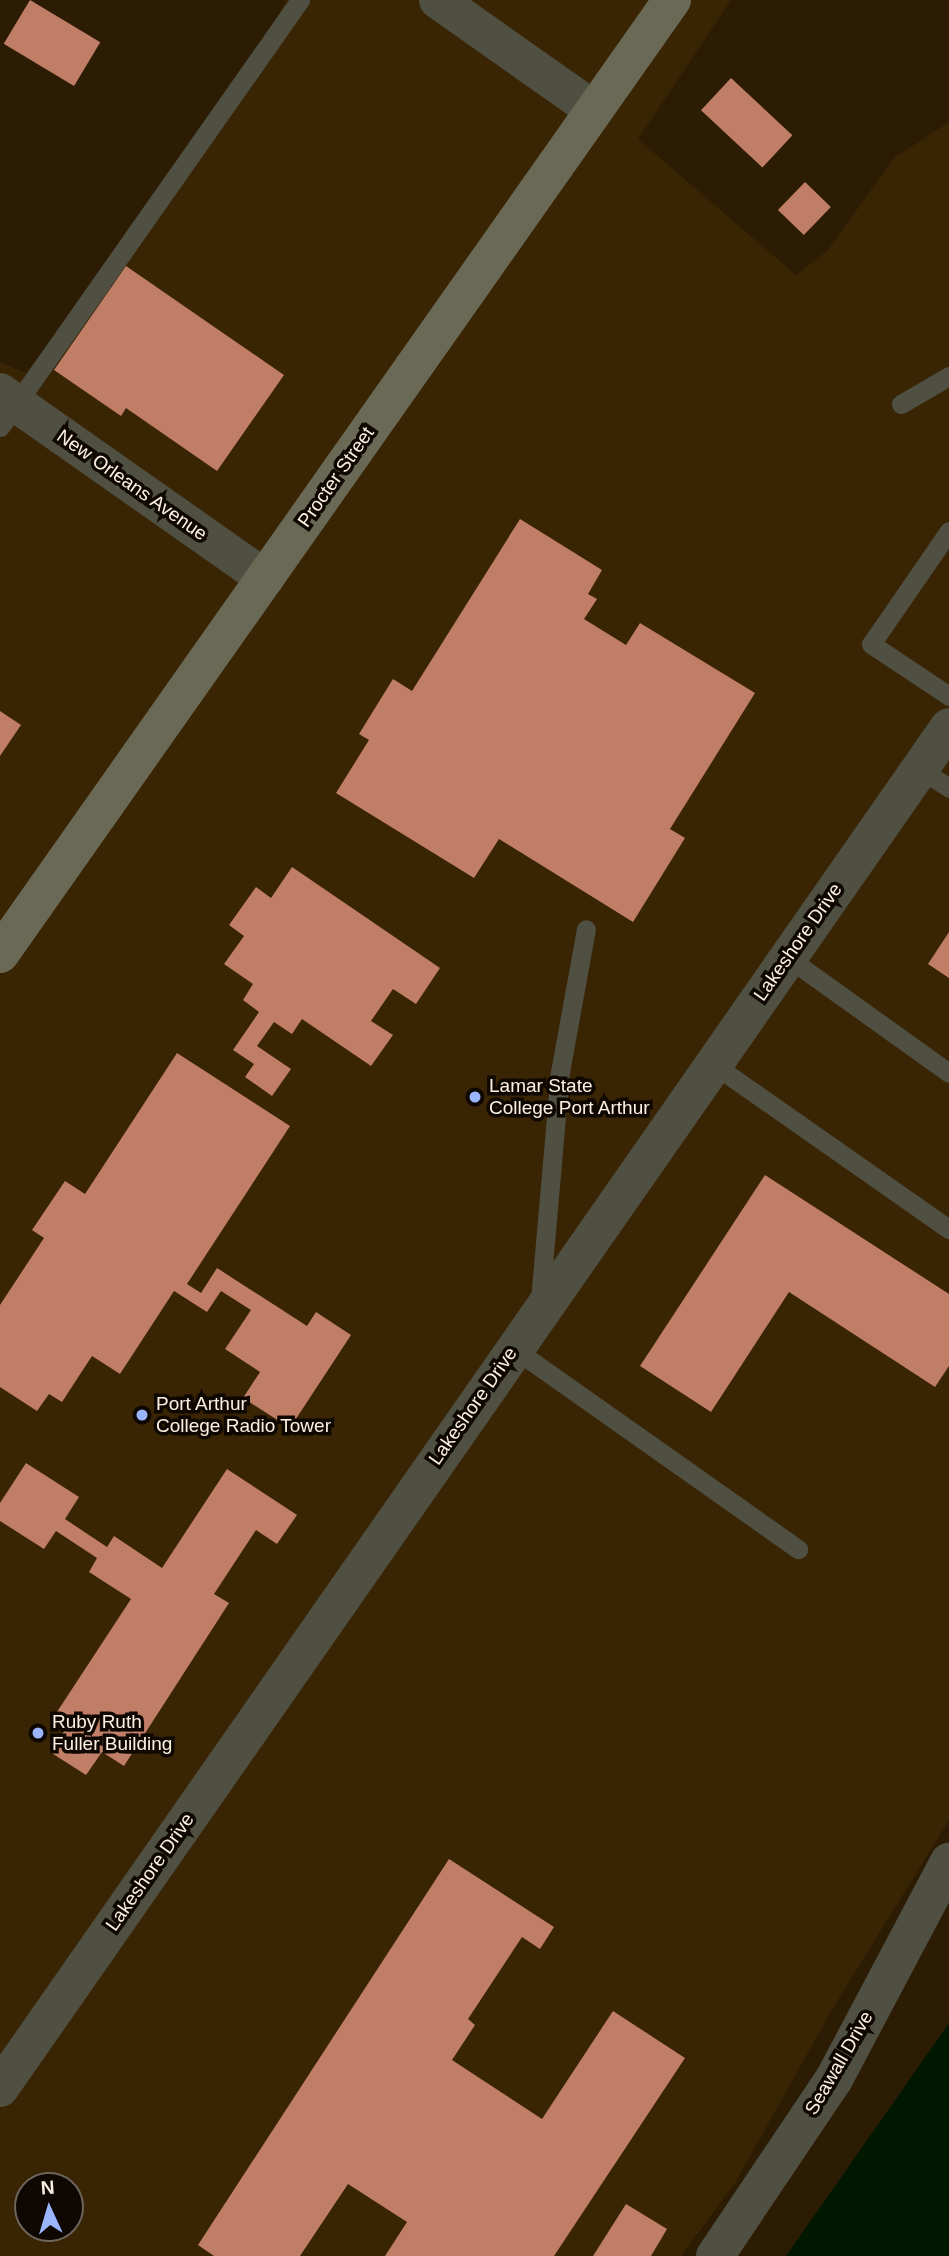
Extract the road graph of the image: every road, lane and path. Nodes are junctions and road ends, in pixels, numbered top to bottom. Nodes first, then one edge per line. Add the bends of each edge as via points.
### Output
1 (300, 0) edge
2 (438, 0) edge
3 (672, 0) edge
4 (594, 110) junction
5 (949, 376) edge
6 (901, 404) dead end
7 (5, 408) edge
8 (949, 531) edge
9 (265, 578) junction
10 (949, 696) edge
11 (949, 727) edge
12 (934, 779) edge
13 (586, 929) dead end
14 (0, 954) edge
15 (787, 957) junction
16 (713, 1064) junction
17 (949, 1073) edge
18 (949, 1229) edge
19 (539, 1312) junction
20 (513, 1348) junction
21 (798, 1549) dead end
22 (949, 1861) edge
23 (0, 2088) edge
24 (715, 2256) edge

1 - 7 lane
2 - 4 street
3 - 4 main road, Procter Street
4 - 9 main road, Procter Street
5 - 6 lane
7 - 9 street, New Orleans Avenue
8 - 10 lane via 871,644
9 - 14 main road, Procter Street
11 - 12 street, Lakeshore Drive
12 - 15 street, Lakeshore Drive
13 - 19 lane via 560,1072
15 - 16 street, Lakeshore Drive
15 - 17 lane
16 - 18 lane
16 - 19 street, Lakeshore Drive
19 - 20 street, Lakeshore Drive
20 - 21 lane
20 - 23 street, Lakeshore Drive
22 - 24 street, Seawall Drive via 834,2079

